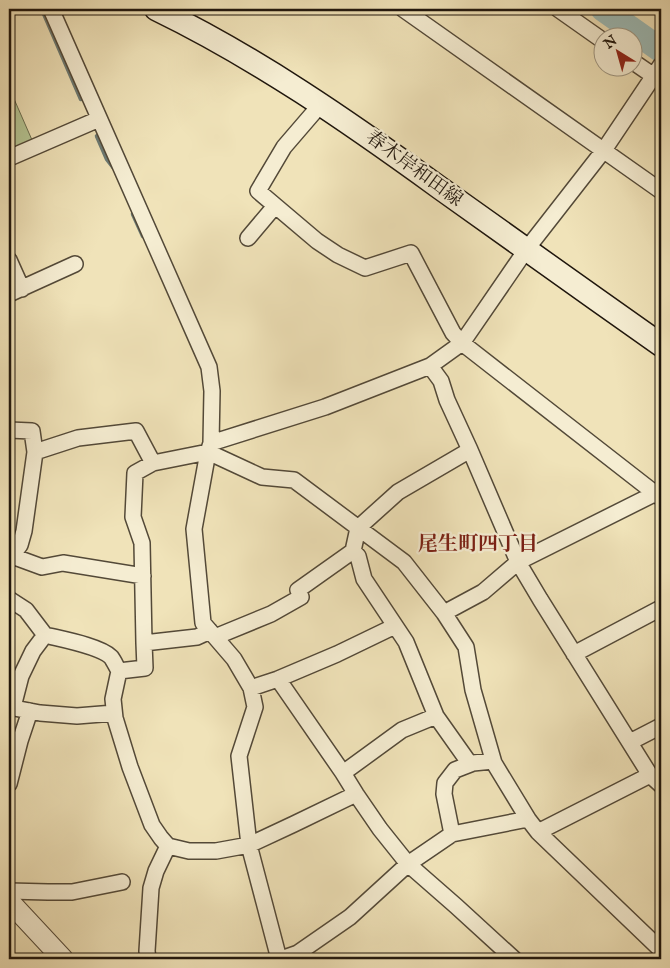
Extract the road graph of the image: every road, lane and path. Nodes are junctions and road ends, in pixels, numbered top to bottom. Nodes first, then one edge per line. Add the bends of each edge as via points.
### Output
1 (51, 9) edge
2 (156, 9) edge
3 (403, 9) edge
4 (558, 9) edge
5 (592, 33) edge
6 (642, 66) edge
7 (658, 73) edge
8 (322, 104) junction
9 (99, 119) junction
10 (604, 150) junction
11 (9, 158) edge
12 (661, 191) edge
13 (275, 206) junction
14 (248, 238) dead end
15 (526, 250) junction
16 (9, 260) edge
17 (75, 264) dead end
18 (15, 292) edge
19 (462, 344) junction
20 (661, 345) edge
21 (430, 366) junction
22 (9, 430) edge
23 (210, 448) junction
24 (470, 450) junction
25 (36, 452) junction
26 (153, 463) junction
27 (658, 496) edge
28 (358, 528) junction
29 (353, 551) junction
30 (10, 558) edge
31 (518, 562) junction
32 (143, 576) junction
33 (9, 599) edge
34 (661, 608) edge
35 (444, 613) junction
36 (395, 626) junction
37 (213, 634) junction
38 (45, 635) junction
39 (144, 643) junction
40 (574, 654) junction
41 (119, 671) junction
42 (278, 679) junction
43 (251, 688) junction
44 (11, 707) edge
45 (30, 711) junction
46 (114, 713) junction
47 (436, 716) junction
48 (661, 726) edge
49 (630, 742) junction
50 (493, 760) junction
51 (470, 764) junction
52 (344, 773) junction
53 (656, 780) edge
54 (9, 784) edge
55 (356, 794) junction
56 (528, 819) junction
57 (538, 832) junction
58 (452, 834) junction
59 (249, 845) junction
60 (168, 846) junction
61 (408, 864) junction
62 (122, 882) dead end
63 (9, 891) edge
64 (9, 901) edge
65 (661, 950) edge
66 (64, 959) edge
67 (148, 959) edge
68 (280, 959) edge
69 (514, 959) edge

1 - 9 street
2 - 8 main road, 春木岸和田線 via 254,62
3 - 10 street
4 - 5 street
6 - 7 street
7 - 10 street
8 - 13 street via 284,147 258,191
8 - 15 main road, 春木岸和田線
9 - 11 street
9 - 23 street via 209,366 212,391
10 - 12 street
10 - 15 street
13 - 14 street
13 - 19 street via 317,242 365,268 411,253
15 - 19 street
15 - 20 main road, 春木岸和田線
16 - 18 street
17 - 18 street
19 - 21 street
19 - 27 street
21 - 23 street
21 - 24 street via 441,382
22 - 25 street via 32,431
23 - 26 street
23 - 28 street via 262,477 294,480
23 - 37 street via 194,529 203,623
24 - 28 street via 398,492
24 - 31 street
25 - 26 street via 78,438 136,431
25 - 30 street via 24,531 20,545
26 - 32 street via 135,473 133,517 142,543
27 - 31 street
28 - 29 street
28 - 35 street via 404,562
29 - 36 street via 358,556 364,579
29 - 37 street via 298,590 301,597 271,614
30 - 32 street via 42,567 63,563
31 - 35 street via 484,592
31 - 40 street
32 - 39 street
33 - 38 street via 26,610
34 - 40 street
35 - 50 street via 466,647 473,690
36 - 42 street
36 - 47 street via 406,642
37 - 39 street
37 - 43 street via 234,659
38 - 41 street via 106,653
38 - 44 street via 20,676
39 - 41 street via 145,668
40 - 49 street
41 - 46 street via 113,700
42 - 43 street
42 - 52 street
43 - 59 street via 256,707 239,756
44 - 45 street
45 - 46 street via 77,716
45 - 54 street
46 - 60 street via 152,825
47 - 51 street
47 - 52 street via 402,730
48 - 49 street
49 - 53 street
50 - 51 street
50 - 56 street
51 - 58 street via 455,770 445,783
52 - 55 street
53 - 57 street
55 - 59 street
55 - 61 street
56 - 57 street
56 - 58 street
57 - 65 street
58 - 61 street
59 - 60 street via 216,851 189,851
59 - 68 street
60 - 67 street via 151,888
61 - 68 street via 350,917 298,953
61 - 69 street
62 - 63 street via 72,892
64 - 66 street

